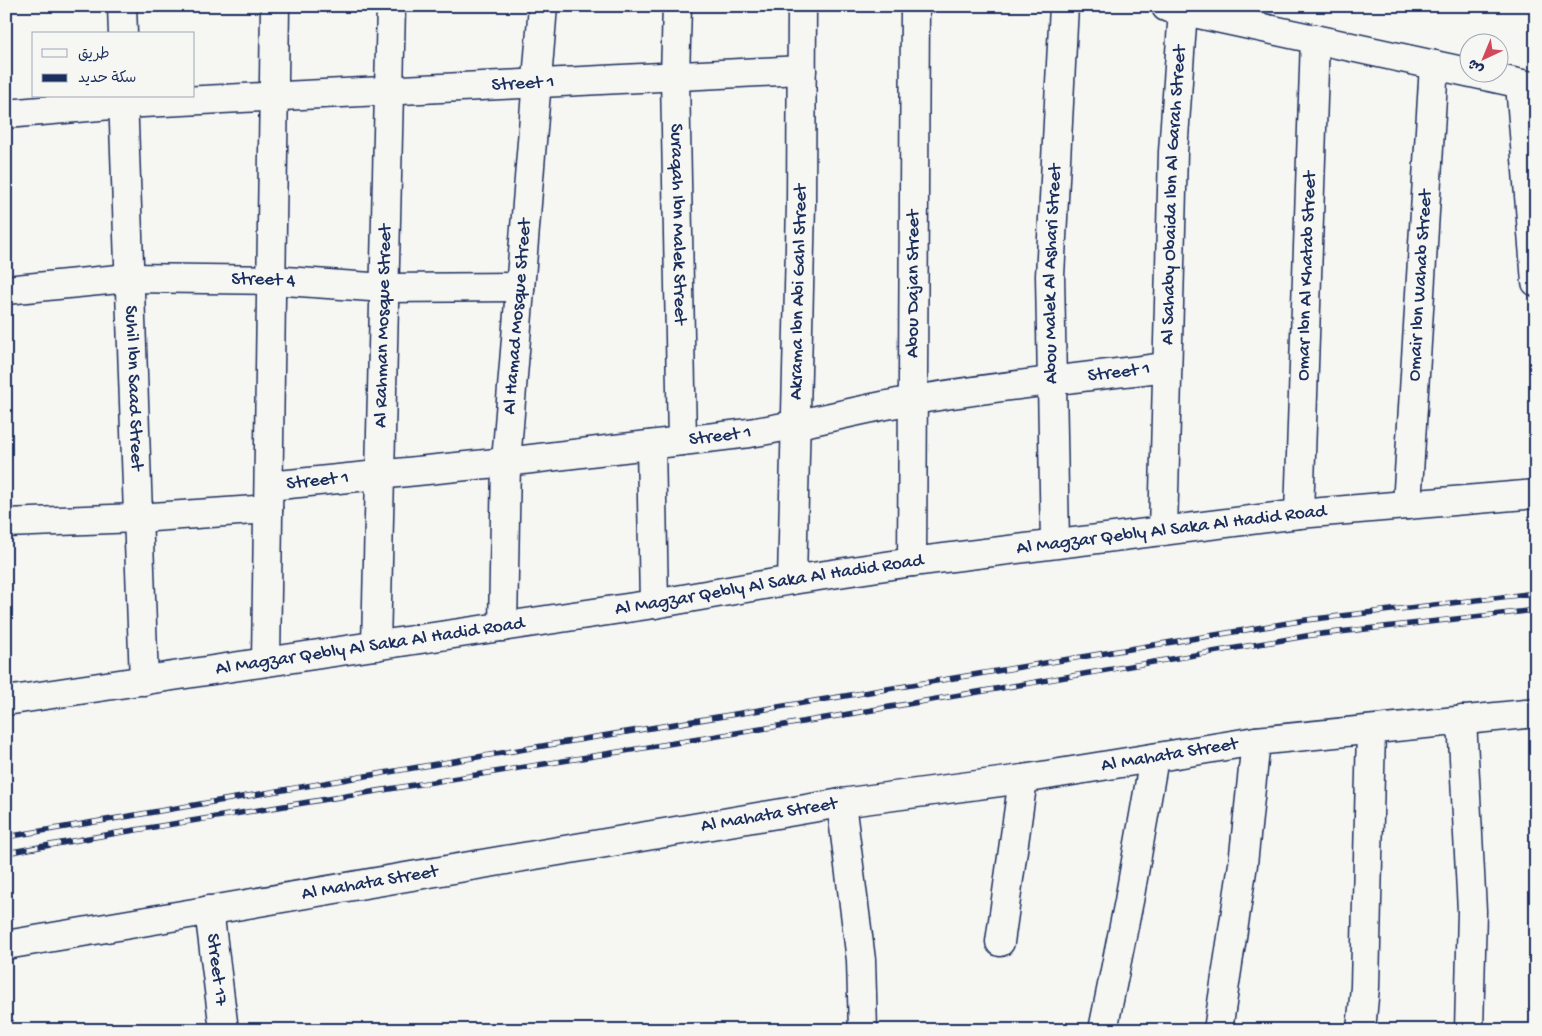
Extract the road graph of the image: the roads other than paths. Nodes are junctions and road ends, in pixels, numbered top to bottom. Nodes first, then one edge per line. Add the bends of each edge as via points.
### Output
1 (122, 6) edge
2 (275, 6) edge
3 (392, 6) edge
4 (543, 6) edge
5 (677, 6) edge
6 (802, 6) edge
7 (915, 6) edge
8 (1064, 6) edge
9 (1174, 8) edge
10 (123, 32) edge
11 (1315, 39) junction
12 (1434, 65) junction
13 (802, 70) junction
14 (675, 77) junction
15 (537, 84) junction
16 (1528, 86) edge
17 (390, 91) junction
18 (274, 97) junction
19 (123, 100) edge
20 (6, 114) edge
21 (129, 278) junction
22 (271, 280) junction
23 (1536, 282) edge
24 (520, 287) junction
25 (385, 288) junction
26 (6, 290) edge
27 (1167, 367) junction
28 (1052, 380) junction
29 (913, 400) junction
30 (797, 424) junction
31 (682, 441) junction
32 (651, 445) junction
33 (506, 462) junction
34 (380, 475) junction
35 (1536, 494) edge
36 (268, 497) junction
37 (1407, 505) junction
38 (1299, 514) junction
39 (138, 518) junction
40 (6, 523) edge
41 (1163, 531) junction
42 (1055, 544) junction
43 (912, 562) junction
44 (792, 580) junction
45 (654, 604) junction
46 (503, 626) junction
47 (376, 646) junction
48 (266, 662) junction
49 (144, 681) junction
50 (6, 701) edge
51 (1536, 712) edge
52 (1462, 720) junction
53 (1371, 730) junction
54 (1256, 742) junction
55 (1154, 758) junction
56 (1023, 779) junction
57 (841, 803) junction
58 (209, 910) junction
59 (1000, 942) dead end
60 (6, 945) edge
61 (224, 1030) edge
62 (863, 1030) edge
63 (1103, 1030) edge
64 (1218, 1030) edge
65 (1361, 1030) edge
66 (1469, 1030) edge

1 - 10 street
2 - 18 street, Street 1
3 - 17 street, Al Rahman Mosque Street
4 - 15 street, Al Hamad Mosque Street
5 - 14 street, Suraqah Ibn Malek Street
6 - 13 street, Akrama Ibn Abi Gahl Street
7 - 29 street, Abou Dajan Street
8 - 28 street, Abou Malek Al Ashari Street via 1050,268
9 - 11 street
9 - 27 street, Al Sahaby Obaida Ibn Al Garah Street
11 - 12 street
11 - 38 street, Omar Ibn Al Khatab Street
12 - 16 street
12 - 37 street, Omair Ibn Wahab Street
13 - 14 street, Street 1
13 - 30 street, Akrama Ibn Abi Gahl Street
14 - 15 street, Street 1
14 - 31 street, Suraqah Ibn Malek Street
15 - 17 street, Street 1
15 - 24 street, Al Hamad Mosque Street
16 - 23 street
17 - 18 street, Street 1
17 - 25 street, Al Rahman Mosque Street
18 - 19 street, Street 1
18 - 22 street, Street 1
19 - 20 street, Street 1
19 - 21 street, Suhil Ibn Saad Street
21 - 22 street, Street 4
21 - 26 street, Street 4
21 - 39 street, Suhil Ibn Saad Street
22 - 25 street, Street 4
22 - 36 street, Street 1
24 - 25 street, Street 4
24 - 33 street, Al Hamad Mosque Street
25 - 34 street, Al Rahman Mosque Street
27 - 28 street, Street 1
27 - 41 street, Al Sahaby Obaida Ibn Al Garah Street
28 - 29 street, Street 1
28 - 42 street, Abou Malek Al Ashari Street
29 - 30 street, Street 1
29 - 43 street, Abou Dajan Street
30 - 31 street, Street 1 via 774,430
30 - 44 street, Akrama Ibn Abi Gahl Street
31 - 32 street, Street 1
32 - 33 street, Street 1
32 - 45 street
33 - 34 street, Street 1
33 - 46 street, Al Hamad Mosque Street
34 - 36 street, Street 1
34 - 47 street, Al Rahman Mosque Street
35 - 37 street, Al Magzar Qebly Al Saka Al Hadid Road
36 - 39 street
36 - 48 street, Street 1
37 - 38 street, Al Magzar Qebly Al Saka Al Hadid Road
38 - 41 street, Al Magzar Qebly Al Saka Al Hadid Road
39 - 40 street
39 - 49 street, Suhil Ibn Saad Street
41 - 42 street, Al Magzar Qebly Al Saka Al Hadid Road
42 - 43 street, Al Magzar Qebly Al Saka Al Hadid Road
43 - 44 street, Al Magzar Qebly Al Saka Al Hadid Road
44 - 45 street, Al Magzar Qebly Al Saka Al Hadid Road
45 - 46 street, Al Magzar Qebly Al Saka Al Hadid Road
46 - 47 street, Al Magzar Qebly Al Saka Al Hadid Road
47 - 48 street, Al Magzar Qebly Al Saka Al Hadid Road
48 - 49 street, Al Magzar Qebly Al Saka Al Hadid Road
49 - 50 street, Al Magzar Qebly Al Saka Al Hadid Road
51 - 52 street, Al Mahata Street
52 - 53 street, Al Mahata Street
52 - 66 street via 1472,911
53 - 54 street, Al Mahata Street
53 - 65 street via 1365,987
54 - 55 street, Al Mahata Street
54 - 64 street via 1244,864
55 - 56 street, Al Mahata Street
55 - 63 street
56 - 57 street, Al Mahata Street
56 - 59 street
57 - 58 street, Al Mahata Street
57 - 62 street via 861,960
58 - 60 street, Al Mahata Street
58 - 61 street, Street 17

